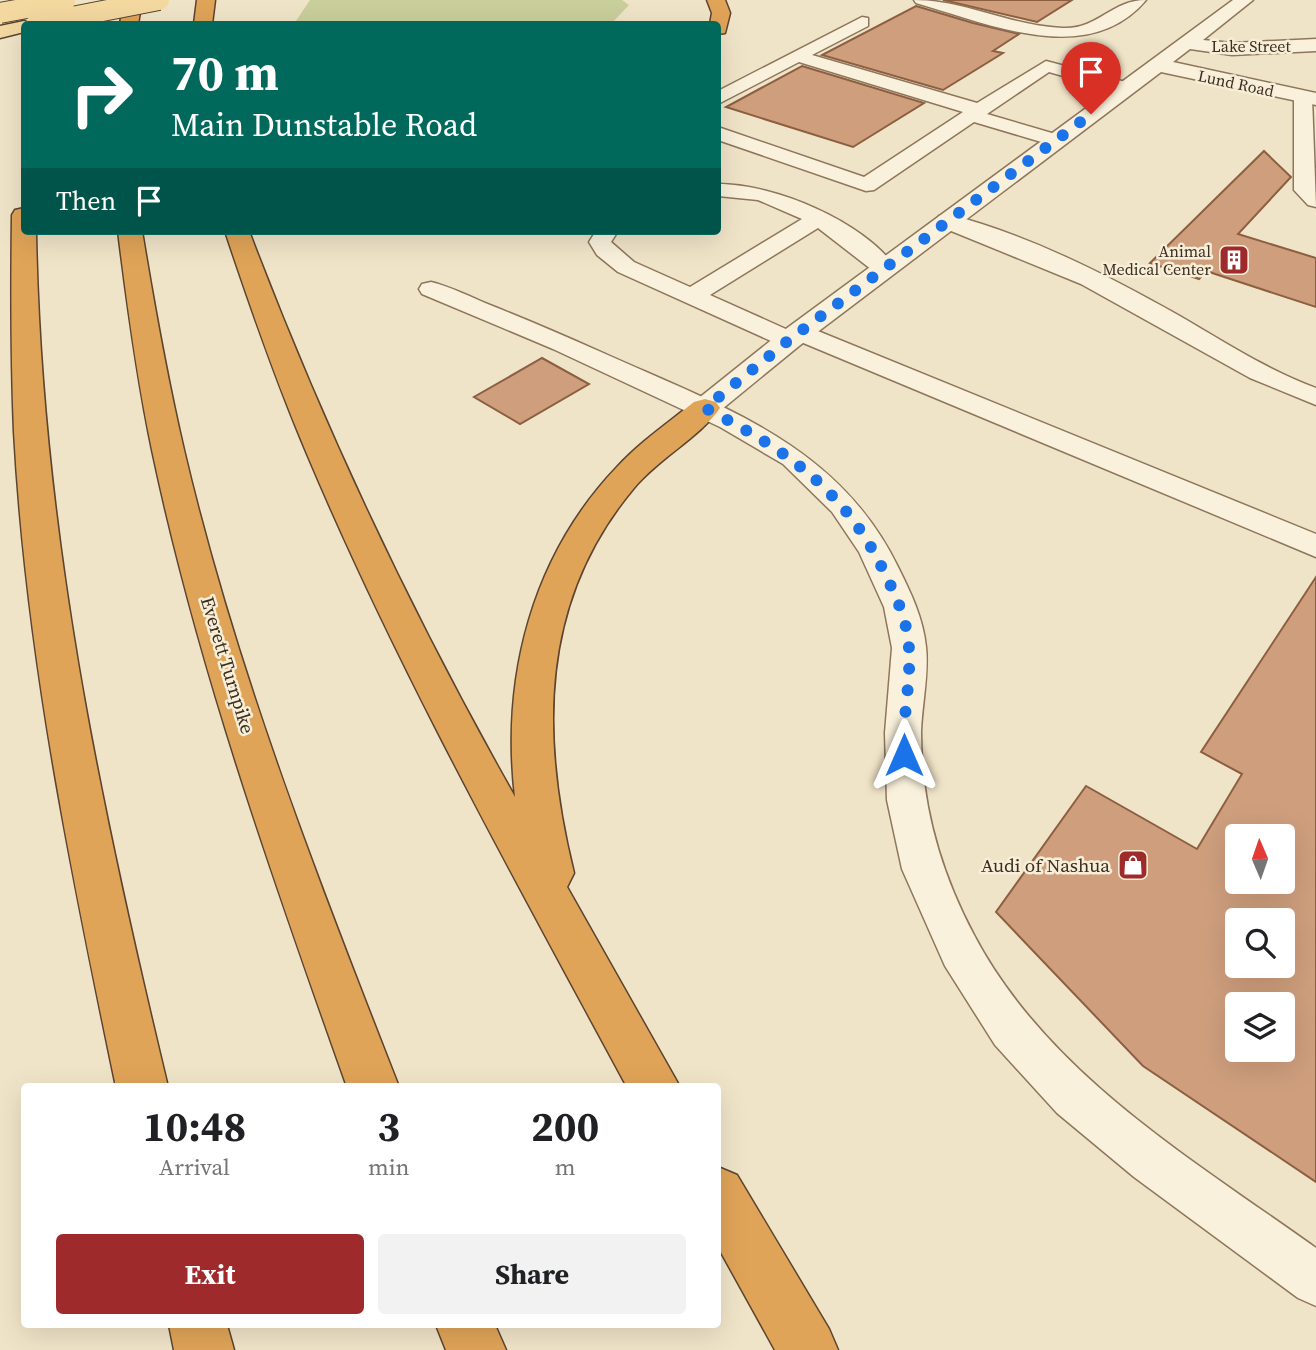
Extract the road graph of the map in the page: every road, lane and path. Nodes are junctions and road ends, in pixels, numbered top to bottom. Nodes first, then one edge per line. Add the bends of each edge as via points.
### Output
1 (61, 0) edge
2 (71, 0) edge
3 (133, 0) edge
4 (159, 0) edge
5 (716, 0) edge
6 (922, 0) edge
7 (1138, 0) edge
8 (1244, 0) edge
9 (0, 13) edge
10 (51, 21) edge
11 (54, 21) edge
12 (130, 21) edge
13 (719, 21) edge
14 (862, 22) dead end
15 (21, 28) edge
16 (0, 32) edge
17 (1186, 43) junction
18 (1316, 45) edge
19 (796, 57) junction
20 (1157, 65) junction
21 (1126, 88) junction
22 (721, 96) edge
23 (1310, 98) edge
24 (975, 113) junction
25 (721, 135) edge
26 (1055, 140) junction
27 (721, 190) edge
28 (1310, 195) edge
29 (819, 218) junction
30 (947, 221) junction
31 (24, 235) edge
32 (131, 235) edge
33 (238, 235) edge
34 (604, 235) edge
35 (884, 268) junction
36 (431, 289) dead end
37 (692, 296) junction
38 (794, 336) junction
39 (1316, 397) edge
40 (705, 408) junction
41 (1316, 545) edge
42 (579, 951) junction
43 (141, 1083) edge
44 (372, 1083) edge
45 (653, 1083) edge
46 (721, 1199) edge
47 (1316, 1280) edge
48 (199, 1328) edge
49 (466, 1328) edge
50 (204, 1350) edge
51 (476, 1350) edge
52 (808, 1350) edge

1 - 11 highway
2 - 9 main road, bridge
3 - 12 highway
4 - 10 main road, bridge
5 - 13 highway
6 - 7 lane via 1052,33 1075,33 1095,28
8 - 17 street
14 - 19 lane
15 - 16 main road
17 - 18 street, Lake Street via 1240,49
17 - 20 street
19 - 22 lane
19 - 24 lane
20 - 21 street
20 - 23 street, Lund Road
21 - 24 lane via 1046,66
21 - 26 street
23 - 28 lane
24 - 25 lane via 866,185
24 - 26 lane
26 - 30 street
27 - 29 lane via 749,191
29 - 35 lane via 857,242
29 - 37 lane
30 - 35 street
30 - 39 lane via 1017,247 1169,320 1262,374
31 - 43 highway via 24,348 56,651
32 - 44 highway, Everett Turnpike via 147,346 189,534 273,812
33 - 42 highway via 300,406 370,563
34 - 37 lane via 600,242 603,251 618,262
35 - 38 street
36 - 40 lane
37 - 38 lane
38 - 40 street
38 - 41 lane
40 - 42 highway via 634,468 607,499 567,560 542,627 530,718 534,794 549,863
40 - 47 lane via 771,444 813,474 843,505 874,550 901,607 909,648 903,733 906,800 922,869 960,952 1010,1030 1074,1096 1151,1160
42 - 45 highway
46 - 52 highway
48 - 50 highway
49 - 51 highway

